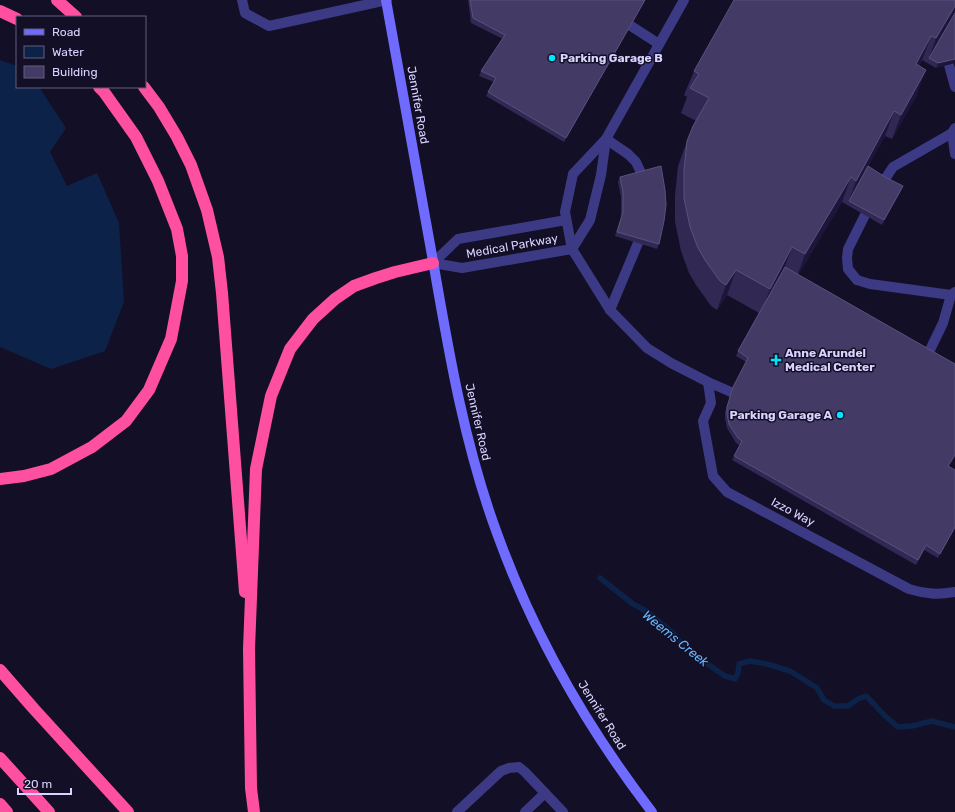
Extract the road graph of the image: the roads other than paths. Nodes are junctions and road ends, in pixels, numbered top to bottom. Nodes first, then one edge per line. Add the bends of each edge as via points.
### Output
1 (57, 0) edge
2 (242, 0) edge
3 (386, 0) edge
4 (684, 0) edge
5 (0, 11) edge
6 (75, 16) edge
7 (16, 19) edge
8 (631, 26) edge
9 (659, 44) junction
10 (949, 64) edge
11 (955, 87) edge
12 (100, 88) edge
13 (145, 88) edge
14 (954, 131) edge
15 (606, 139) junction
16 (955, 154) edge
17 (642, 175) edge
18 (884, 182) edge
19 (865, 215) edge
20 (566, 220) junction
21 (638, 243) edge
22 (572, 249) junction
23 (433, 263) junction
24 (953, 294) edge
25 (610, 310) junction
26 (928, 354) edge
27 (708, 382) junction
28 (731, 392) edge
29 (0, 479) edge
30 (955, 592) edge
31 (249, 649) junction
32 (0, 670) edge
33 (0, 758) edge
34 (545, 793) junction
35 (0, 804) edge
36 (7, 812) edge
37 (49, 812) edge
38 (128, 812) edge
39 (254, 812) edge
40 (457, 812) edge
41 (524, 812) edge
42 (562, 812) edge
43 (652, 812) edge

1 - 6 highway
2 - 3 street via 245,13 269,26
3 - 23 street, Jennifer Road
4 - 9 street, Medical Parkway
5 - 7 highway
8 - 9 street
9 - 15 street, Medical Parkway
10 - 11 street
12 - 29 highway via 136,137 158,181 177,229 182,256 182,281 171,339 149,390 126,421 92,447 51,469
13 - 31 highway via 177,137 191,166 207,210 218,257
14 - 16 street
14 - 18 street via 893,167
15 - 17 street via 636,162
15 - 20 street, Medical Parkway via 574,174 565,212
15 - 22 street, Medical Parkway via 601,175 590,220
19 - 24 street via 848,248 846,258 848,269 856,280
20 - 22 street, Medical Parkway
20 - 23 street, Medical Parkway via 458,239
21 - 25 street
22 - 23 street, Medical Parkway via 462,268
22 - 25 street, Medical Parkway
23 - 31 highway via 354,286 313,319 290,350 271,396 256,469
23 - 43 street, Jennifer Road via 463,417 486,504 498,536 525,602 559,669 597,734
24 - 26 street
25 - 27 street, Medical Parkway via 647,348
27 - 28 street, Medical Parkway
27 - 30 street, Izzo Way via 711,403 703,420 713,476 728,492 909,589 923,593
31 - 39 highway via 251,788
32 - 38 highway
33 - 37 highway
34 - 40 street via 519,767 509,768 501,771
34 - 41 street
34 - 42 street
35 - 36 highway

